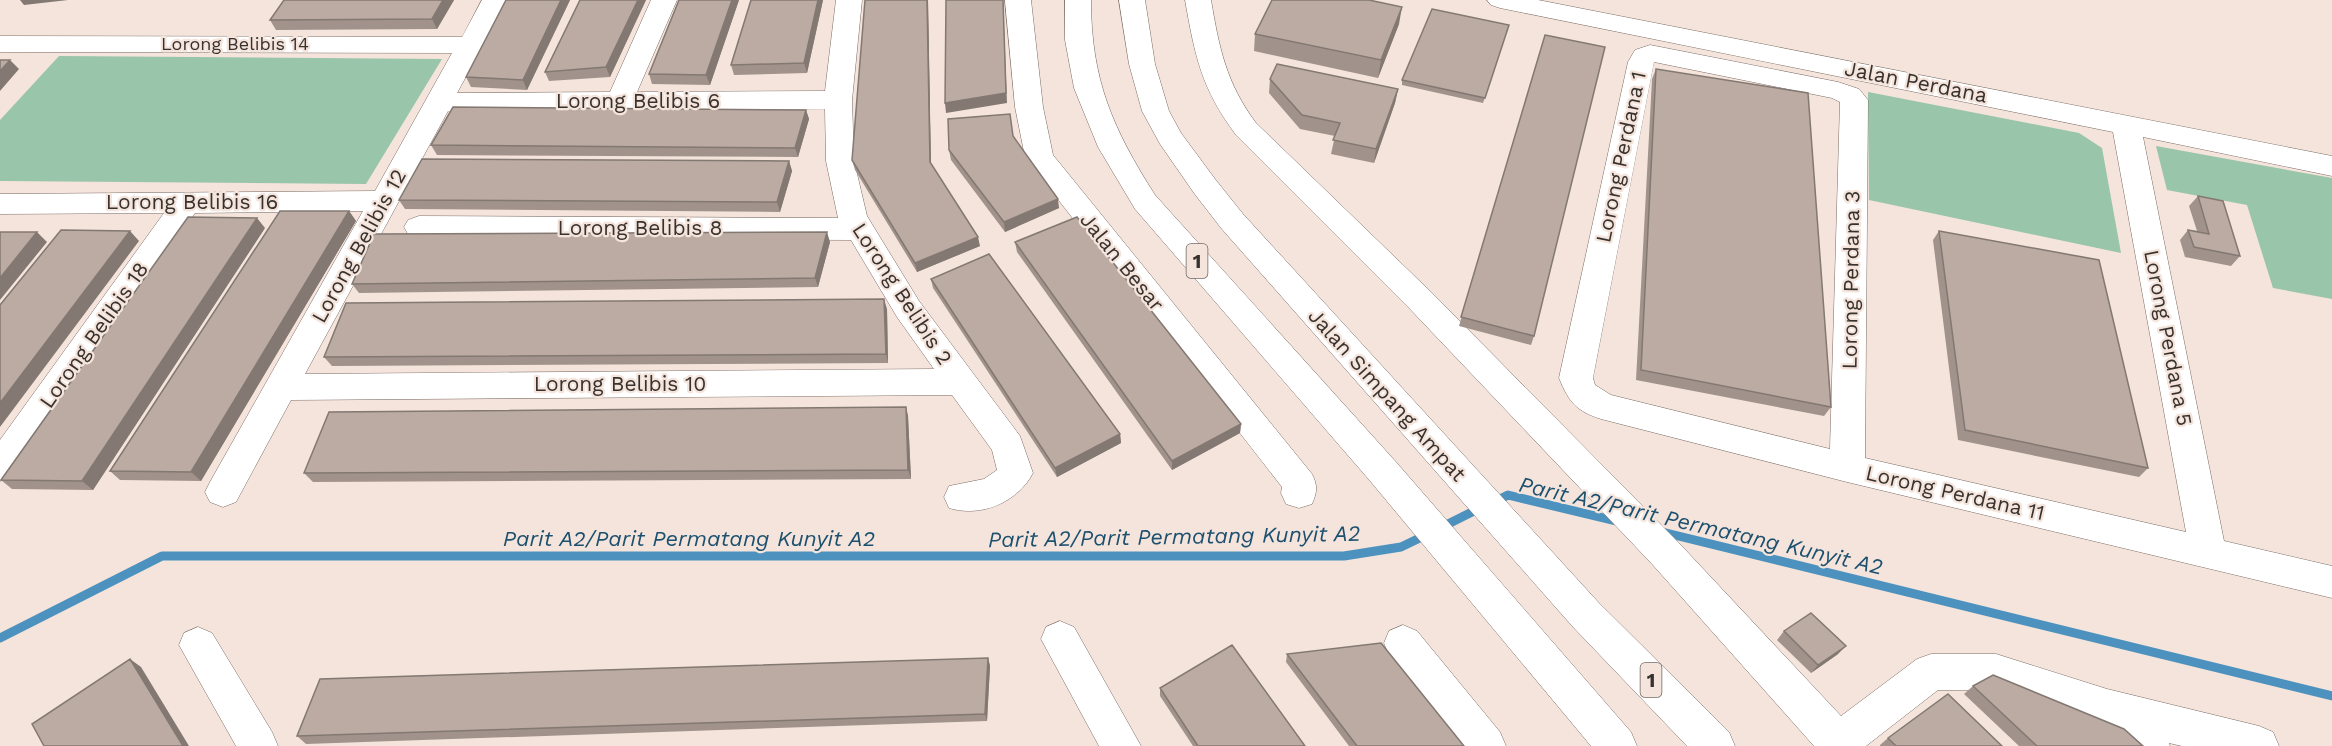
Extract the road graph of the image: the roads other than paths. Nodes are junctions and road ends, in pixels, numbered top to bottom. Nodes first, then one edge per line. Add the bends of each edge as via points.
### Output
1 (495, 0) edge
2 (664, 0) edge
3 (849, 0) edge
4 (1018, 0) edge
5 (1078, 0) edge
6 (1132, 0) edge
7 (1198, 0) edge
8 (1500, 0) edge
9 (0, 44) edge
10 (470, 45) junction
11 (1849, 95) joint
12 (838, 100) junction
13 (620, 101) junction
14 (439, 102) junction
15 (2126, 124) junction
16 (2332, 166) edge
17 (384, 201) junction
18 (187, 202) junction
19 (0, 204) edge
20 (419, 227) dead end
21 (861, 229) junction
22 (959, 382) junction
23 (281, 387) junction
24 (1582, 393) joint
25 (0, 467) edge
26 (1847, 468) junction
27 (223, 492) dead end
28 (1299, 493) dead end
29 (962, 497) dead end
30 (2208, 554) junction
31 (2332, 582) edge
32 (1060, 639) dead end
33 (1403, 643) dead end
34 (198, 645) dead end
35 (2107, 708) junction
36 (1840, 744) edge
37 (258, 746) edge
38 (1121, 746) edge
39 (1486, 746) edge
40 (1617, 746) edge
41 (1715, 746) edge
42 (2150, 746) edge
43 (2259, 746) edge

1 - 10 main road, Lorong Belibis 12
2 - 13 main road
3 - 12 main road, Lorong Belibis 2
4 - 28 main road, Jalan Besar via 1029,107 1039,157 1300,484
5 - 40 main road, 1 via 1079,47 1093,109 1116,158 1145,202 1538,650
6 - 41 main road, Jalan Simpang Ampat / 1 via 1146,82 1161,123 1189,166 1232,221 1586,615
7 - 36 main road via 1214,77 1227,106 1246,129 1421,301 1665,553
8 - 15 main road, Jalan Perdana
9 - 10 main road, Lorong Belibis 14
10 - 14 main road, Lorong Belibis 12
11 - 24 main road, Lorong Perdana 1 via 1650,52 1644,56 1576,378
11 - 26 main road, Lorong Perdana 3 via 1855,107
12 - 13 main road, Lorong Belibis 6
12 - 21 main road, Lorong Belibis 2 via 840,161 852,217
13 - 14 main road, Lorong Belibis 6
14 - 17 main road, Lorong Belibis 12
15 - 16 main road, Jalan Perdana
15 - 30 main road, Lorong Perdana 5
17 - 18 main road, Lorong Belibis 16
17 - 23 main road, Lorong Belibis 12
18 - 19 main road, Lorong Belibis 16
18 - 25 main road, Lorong Belibis 18
20 - 21 main road, Lorong Belibis 8
21 - 22 main road, Lorong Belibis 2 via 908,309
22 - 23 main road, Lorong Belibis 10
22 - 29 main road, Lorong Belibis 2 via 1008,446 1015,473 1005,486 985,495
23 - 27 main road, Lorong Belibis 12
24 - 26 main road, Lorong Perdana 11 via 1601,406
26 - 30 main road, Lorong Perdana 11
30 - 31 main road, Lorong Perdana 11
32 - 38 main road
33 - 39 main road
34 - 37 main road
35 - 36 main road via 1996,672 1931,672
35 - 42 main road
35 - 43 main road

